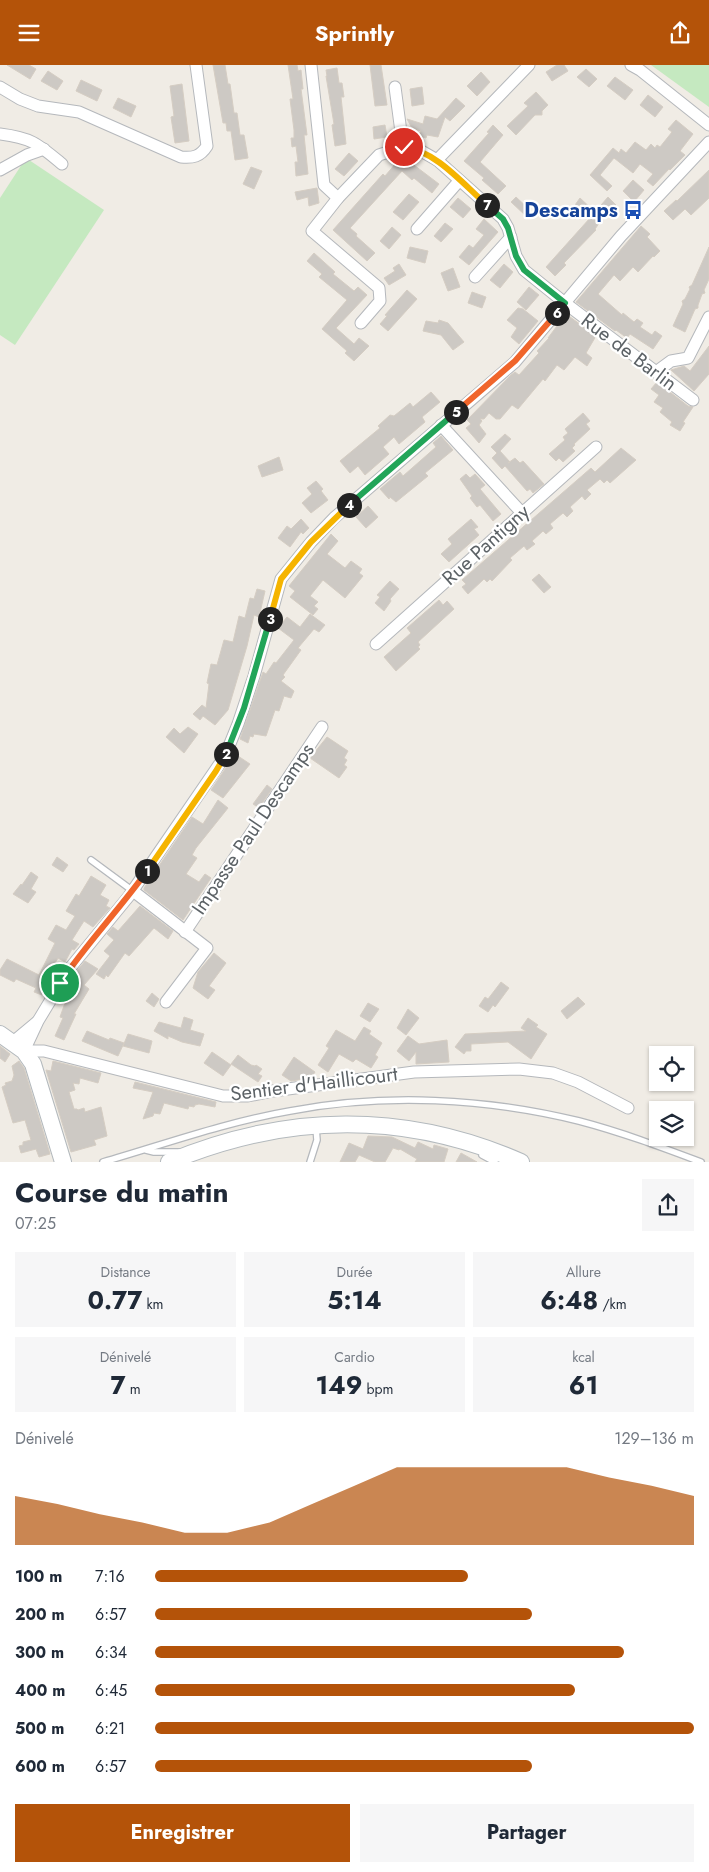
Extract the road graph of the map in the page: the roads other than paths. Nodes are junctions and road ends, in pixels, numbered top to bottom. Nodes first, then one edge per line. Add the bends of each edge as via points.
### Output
1 (196, 65) edge
2 (311, 65) edge
3 (529, 65) edge
4 (631, 65) edge
5 (0, 87) edge
6 (395, 87) dead end
7 (709, 125) edge
8 (0, 134) edge
9 (709, 142) edge
10 (404, 147) junction
11 (44, 149) junction
12 (437, 160) junction
13 (62, 164) dead end
14 (0, 170) edge
15 (459, 181) junction
16 (338, 198) junction
17 (418, 229) dead end
18 (511, 237) junction
19 (475, 277) dead end
20 (565, 303) junction
21 (709, 317) edge
22 (361, 323) dead end
23 (656, 372) junction
24 (693, 400) dead end
25 (441, 425) junction
26 (596, 447) dead end
27 (522, 513) junction
28 (376, 644) dead end
29 (322, 727) dead end
30 (91, 861) dead end
31 (133, 891) junction
32 (185, 931) junction
33 (166, 1002) dead end
34 (13, 1042) edge
35 (628, 1108) dead end
36 (316, 1125) junction
37 (476, 1144) junction
38 (146, 1149) junction
39 (193, 1152) junction
40 (63, 1162) edge
41 (104, 1162) edge
42 (169, 1162) edge
43 (310, 1162) edge
44 (495, 1162) edge
45 (521, 1162) edge
46 (701, 1162) edge

1 - 5 street via 207,146 202,154 191,157 181,157 79,112 38,106
2 - 16 street via 324,185
3 - 12 street
4 - 7 street
6 - 10 street
8 - 11 street via 35,142
9 - 20 street via 640,214
10 - 12 street, Rue de Barlin via 416,148
10 - 16 street via 379,155
11 - 13 street
11 - 14 street
12 - 15 street, Rue de Barlin
15 - 17 street
15 - 18 street, Rue de Barlin via 503,219
16 - 22 street via 312,231 379,288 380,301
18 - 19 street
18 - 20 street, Rue de Barlin via 524,270
20 - 23 street, Rue de Barlin
20 - 25 street via 515,361
21 - 23 street via 688,358 671,361
23 - 24 street, Rue de Barlin
25 - 27 street
25 - 31 street via 325,527 281,579 254,676 225,756
26 - 27 street, Rue Pantigny
27 - 28 street, Rue Pantigny
29 - 32 street, Impasse Paul Descamps
30 - 31 lane
31 - 32 street, Impasse Paul Descamps
31 - 34 street via 70,968 38,1021
32 - 33 street, Impasse Paul Descamps via 207,948
34 - 35 street, Sentier d'Haillicourt via 223,1096 248,1096 414,1071 519,1069 553,1073
34 - 40 street via 36,1071
36 - 37 street via 348,1123 399,1127
36 - 39 street via 256,1133
36 - 43 lane via 317,1140
37 - 44 lane via 481,1154
37 - 45 street
38 - 39 lane
38 - 41 lane
38 - 46 lane via 291,1110 367,1102 447,1101 506,1107 578,1121 625,1134
39 - 42 street

